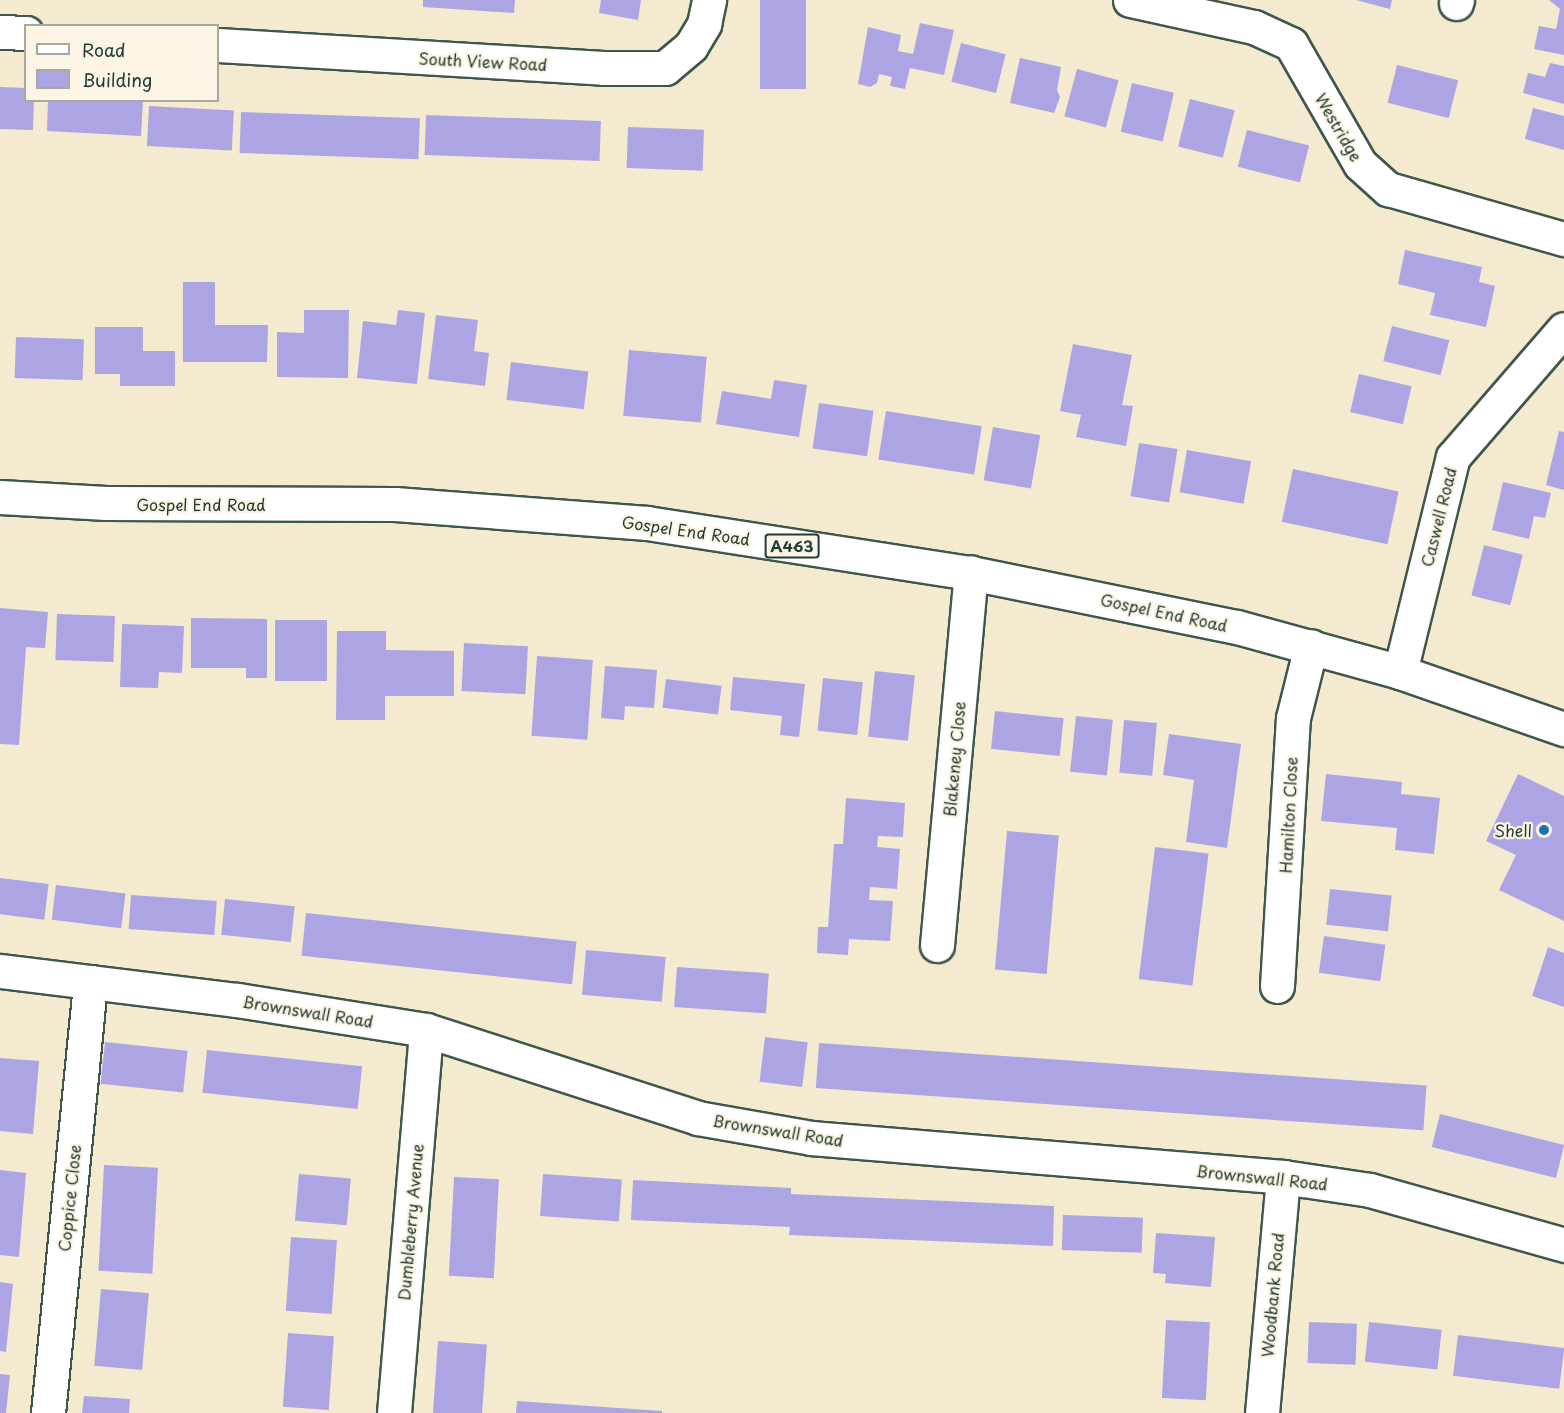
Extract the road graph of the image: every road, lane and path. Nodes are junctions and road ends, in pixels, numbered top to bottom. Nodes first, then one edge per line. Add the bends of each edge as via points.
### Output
1 (709, 0) edge
2 (1130, 0) edge
3 (0, 32) edge
4 (24, 33) edge
5 (219, 45) edge
6 (1564, 239) edge
7 (1564, 329) edge
8 (0, 497) edge
9 (970, 573) junction
10 (1311, 646) junction
11 (1400, 672) junction
12 (1564, 729) edge
13 (937, 945) dead end
14 (0, 971) edge
15 (90, 982) junction
16 (1277, 986) dead end
17 (426, 1030) junction
18 (1282, 1176) junction
19 (1564, 1245) edge
20 (48, 1413) edge
21 (394, 1413) edge
22 (1262, 1413) edge

1 - 5 street, South View Road via 704,24 691,46 665,68 603,68
2 - 6 street, Westridge via 1254,27 1291,44 1360,164 1388,189
3 - 4 street
7 - 11 street, Caswell Road via 1453,457
8 - 9 street, Gospel End Road / A463 via 106,503 394,504 510,512 647,524
9 - 10 street, Gospel End Road / A463
9 - 13 street, Blakeney Close
10 - 11 street, Gospel End Road / A463
10 - 16 street, Hamilton Close via 1293,718
11 - 12 street, Gospel End Road / A463
14 - 15 street, Brownswall Road
15 - 17 street, Brownswall Road
15 - 20 street, Coppice Close
17 - 18 street, Brownswall Road via 698,1118 811,1138
17 - 21 street, Dumbleberry Avenue
18 - 19 street, Brownswall Road via 1370,1191
18 - 22 street, Woodbank Road

